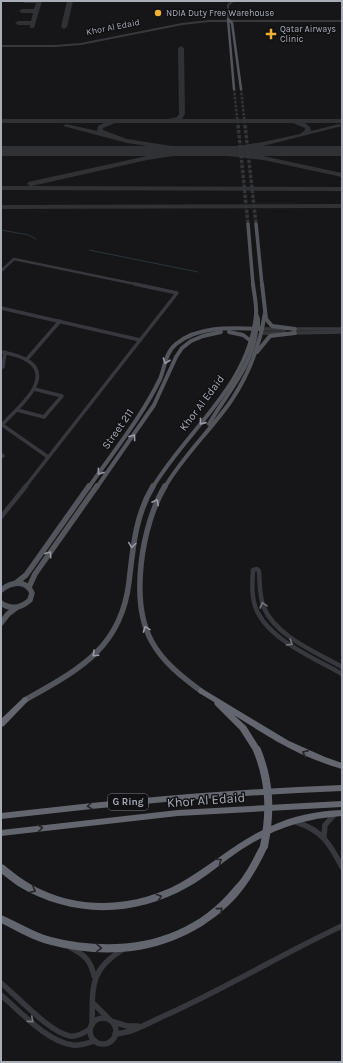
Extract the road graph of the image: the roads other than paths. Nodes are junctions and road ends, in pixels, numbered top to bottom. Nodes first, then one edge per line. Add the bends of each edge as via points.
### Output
1 (233, 1) edge
2 (229, 20) junction
3 (342, 20) edge
4 (1, 45) edge
5 (234, 89) tunnel mouth
6 (241, 89) tunnel mouth
7 (248, 224) tunnel mouth
8 (256, 224) tunnel mouth
9 (1, 271) edge
10 (1, 308) edge
11 (264, 313) junction
12 (60, 321) junction
13 (259, 330) junction
14 (295, 331) junction
15 (342, 331) edge
16 (140, 340) junction
17 (251, 341) junction
18 (3, 352) edge
19 (255, 355) junction
20 (27, 359) junction
21 (1, 367) edge
22 (34, 389) junction
23 (17, 410) junction
24 (2, 425) edge
25 (205, 432) junction
26 (48, 457) junction
27 (1, 517) edge
28 (16, 583) junction
29 (3, 587) edge
30 (29, 587) junction
31 (1, 603) edge
32 (17, 608) junction
33 (1, 623) edge
34 (342, 667) edge
35 (342, 674) edge
36 (202, 691) junction
37 (25, 700) junction
38 (1, 718) edge
39 (1, 724) edge
40 (342, 766) edge
41 (342, 788) edge
42 (342, 804) edge
43 (339, 813) edge
44 (1, 816) edge
45 (292, 821) junction
46 (1, 833) edge
47 (324, 836) junction
48 (342, 867) edge
49 (1, 868) edge
50 (1, 919) edge
51 (342, 926) edge
52 (63, 944) junction
53 (128, 948) junction
54 (94, 976) junction
55 (1, 983) edge
56 (1, 996) edge
57 (92, 1003) junction
58 (110, 1020) junction
59 (140, 1026) junction
60 (91, 1027) junction
61 (115, 1034) junction
62 (94, 1041) junction

1 - 2 street via 228,5
2 - 3 street, Khor Al Edaid
2 - 4 street, Khor Al Edaid via 186,23 81,44
2 - 5 main road
2 - 6 main road via 232,23
7 - 13 main road
8 - 11 main road, Khor Al Edaid
9 - 16 street via 14,259 177,293
10 - 12 street
11 - 13 main road, Khor Al Edaid
11 - 14 main road via 267,322 272,326
12 - 16 street
12 - 20 street
13 - 14 street
13 - 17 main road, Khor Al Edaid
13 - 19 main road, Khor Al Edaid
13 - 25 main road via 256,332 244,371
13 -> 28 main road, Street 211 via 224,329 204,332 186,338 173,348 154,392 143,410 28,572
14 - 15 street
14 - 19 main road via 270,336
16 - 26 street
30 -> 17 main road, Street 211 via 35,574 150,412 164,387 178,350 196,339 221,332 240,334
17 -> 37 main road, Khor Al Edaid via 226,391 147,496 134,534 124,612 114,631 98,651 75,671
18 - 20 street
18 - 21 street
19 - 25 main road, Khor Al Edaid via 236,394
20 - 22 street via 39,373
22 - 23 street
22 - 23 street via 62,396 44,417
23 - 24 street
24 - 26 street
36 -> 25 main road, Khor Al Edaid via 166,662 150,641 141,614 140,599 144,540 150,517 160,494
26 - 27 street
28 - 29 main road
28 - 30 main road
30 - 32 main road, Street 211 via 32,593 30,600
31 - 32 main road
32 - 33 main road
34 -> 35 street via 275,625 262,604 259,571 253,570 255,604 264,623 279,636
40 -> 36 highway via 315,757 284,742
53 -> 36 highway, bridge via 164,941 201,924 234,897 264,846 269,821 269,785 266,770 243,728
37 - 38 highway
37 - 39 highway
41 -> 44 highway, Khor Al Edaid / G Ring via 184,797
46 -> 42 highway, Khor Al Edaid / G Ring via 178,813
43 - 45 highway via 318,814
43 - 47 street via 327,821
45 - 47 street via 314,828
49 -> 45 highway via 32,890 60,901 93,907 125,905 159,897 191,882 257,836
47 - 48 street
50 - 52 highway via 36,936
51 - 59 street via 297,946 185,1007
52 -> 53 highway via 92,948
52 - 54 street via 88,958
53 - 54 street via 115,953 103,963
54 - 57 street
55 - 60 street via 61,1033 78,1036
56 -> 62 street via 48,1034 62,1042 82,1045
57 - 58 street
57 - 60 street
58 - 59 street via 127,1026
58 - 60 street via 100,1018
58 - 61 street via 116,1027
59 - 61 street via 126,1033
60 - 62 street
61 - 62 street via 107,1043

